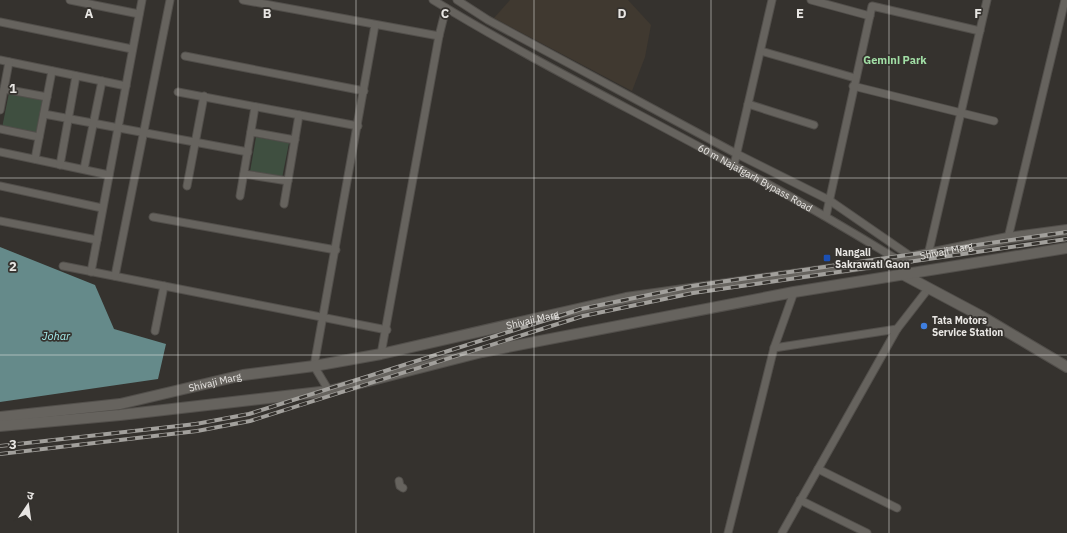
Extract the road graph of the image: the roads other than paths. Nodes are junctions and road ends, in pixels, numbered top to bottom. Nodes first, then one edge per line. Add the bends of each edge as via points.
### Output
1 (70, 0) edge
2 (142, 0) edge
3 (170, 0) edge
4 (243, 0) edge
5 (433, 0) edge
6 (456, 0) edge
7 (772, 0) edge
8 (811, 0) edge
9 (987, 0) edge
10 (1065, 0) edge
11 (284, 4) edge
12 (446, 8) junction
13 (139, 14) junction
14 (870, 16) junction
15 (0, 22) edge
16 (375, 25) junction
17 (980, 31) junction
18 (440, 36) junction
19 (132, 49) junction
20 (761, 51) junction
21 (185, 56) dead end
22 (0, 60) edge
23 (9, 62) junction
24 (52, 71) junction
25 (76, 76) junction
26 (855, 78) junction
27 (102, 81) junction
28 (126, 86) junction
29 (853, 86) junction
30 (4, 89) junction
31 (364, 91) junction
32 (178, 92) dead end
33 (204, 96) junction
34 (47, 97) junction
35 (748, 104) junction
36 (255, 107) junction
37 (0, 110) edge
38 (960, 112) junction
39 (44, 114) junction
40 (299, 115) junction
41 (68, 118) junction
42 (994, 121) dead end
43 (93, 123) junction
44 (814, 125) dead end
45 (358, 126) junction
46 (118, 128) junction
47 (0, 129) edge
48 (144, 132) junction
49 (251, 132) junction
50 (39, 137) junction
51 (295, 140) junction
52 (195, 142) junction
53 (0, 152) edge
54 (248, 152) junction
55 (737, 154) junction
56 (35, 159) junction
57 (60, 165) junction
58 (734, 165) junction
59 (84, 169) junction
60 (244, 174) junction
61 (109, 175) junction
62 (288, 181) junction
63 (0, 186) edge
64 (187, 186) dead end
65 (240, 196) dead end
66 (829, 200) junction
67 (284, 204) dead end
68 (102, 208) junction
69 (826, 216) junction
70 (153, 217) dead end
71 (0, 221) edge
72 (1067, 230) edge
73 (1008, 238) junction
74 (97, 240) junction
75 (1067, 248) edge
76 (336, 250) junction
77 (928, 255) junction
78 (913, 258) junction
79 (898, 260) junction
80 (63, 266) dead end
81 (90, 272) junction
82 (920, 273) junction
83 (904, 275) junction
84 (116, 276) junction
85 (164, 286) junction
86 (928, 289) junction
87 (794, 292) junction
88 (324, 318) junction
89 (386, 330) junction
90 (897, 330) junction
91 (155, 331) dead end
92 (774, 348) junction
93 (381, 354) junction
94 (314, 366) junction
95 (1067, 367) edge
96 (330, 391) junction
97 (0, 417) edge
98 (0, 426) edge
99 (818, 469) junction
100 (399, 481) dead end
101 (403, 488) dead end
102 (800, 500) junction
103 (897, 508) dead end
104 (728, 533) edge
105 (782, 533) edge
106 (867, 533) edge

1 - 13 street
2 - 13 street
3 - 48 street
4 - 11 street
5 - 12 street, 60 m Najafgarh Bypass Road
6 - 55 street, 60 m Najafgarh Bypass Road via 488,20
7 - 20 street
8 - 14 street
9 - 17 street
10 - 73 street
11 - 16 street
12 - 18 street
12 - 58 street, 60 m Najafgarh Bypass Road via 520,52
13 - 19 street
14 - 17 street via 872,6 876,6
14 - 26 street
15 - 19 street
16 - 18 street
16 - 31 street
17 - 38 street
18 - 89 street
19 - 28 street
20 - 26 street
20 - 35 street
21 - 31 street
22 - 23 street
23 - 24 street
23 - 30 street
24 - 25 street
24 - 34 street
25 - 27 street
25 - 41 street
26 - 29 street
27 - 28 street
27 - 43 street
28 - 46 street
29 - 38 street
29 - 66 street
30 - 34 street
30 - 37 street
31 - 45 street
32 - 33 street
33 - 36 street
33 - 52 street
34 - 39 street
35 - 44 street
35 - 55 street
36 - 40 street
36 - 49 street
38 - 42 street
38 - 77 street
39 - 41 street
39 - 50 street
40 - 45 street
40 - 51 street
41 - 43 street
41 - 57 street
43 - 46 street
43 - 59 street
45 - 76 street
46 - 48 street
46 - 61 street
47 - 50 street
48 - 52 street
48 - 84 street
49 - 51 street
49 - 54 street
50 - 56 street
51 - 62 street
52 - 54 street
52 - 64 street
53 - 56 street
54 - 60 street
55 - 58 street
55 - 66 street, 60 m Najafgarh Bypass Road
56 - 57 street
57 - 59 street
58 - 69 street, 60 m Najafgarh Bypass Road
59 - 61 street
60 - 62 street
60 - 65 street
61 - 68 street
62 - 67 street
63 - 68 street
66 - 69 street
66 - 78 street, 60 m Najafgarh Bypass Road
68 - 74 street
69 - 79 street, 60 m Najafgarh Bypass Road
70 - 76 street
71 - 74 street
72 - 73 main road, Shivaji Marg
73 - 77 main road, Shivaji Marg
74 - 81 street
75 - 82 main road, Shivaji Marg
76 - 88 street
77 - 78 main road, Shivaji Marg
78 - 79 main road, Shivaji Marg
78 - 82 main road
79 - 83 main road
79 - 93 main road, Shivaji Marg via 626,298
80 - 81 street
81 - 84 street
82 - 83 main road, Shivaji Marg
83 - 86 main road
83 - 87 main road, Shivaji Marg
84 - 85 street
85 - 88 street
85 - 91 street
86 - 90 street
86 - 95 main road via 981,316
87 - 92 street
87 - 96 main road, Shivaji Marg via 482,352
88 - 89 street
88 - 94 street
89 - 93 street
90 - 92 street
90 - 99 street
92 - 104 street
93 - 94 main road, Shivaji Marg
94 - 96 street
94 - 97 main road, Shivaji Marg via 243,376 120,404
96 - 98 main road, Shivaji Marg
99 - 102 street
99 - 103 street
100 - 101 street
102 - 105 street
102 - 106 street

